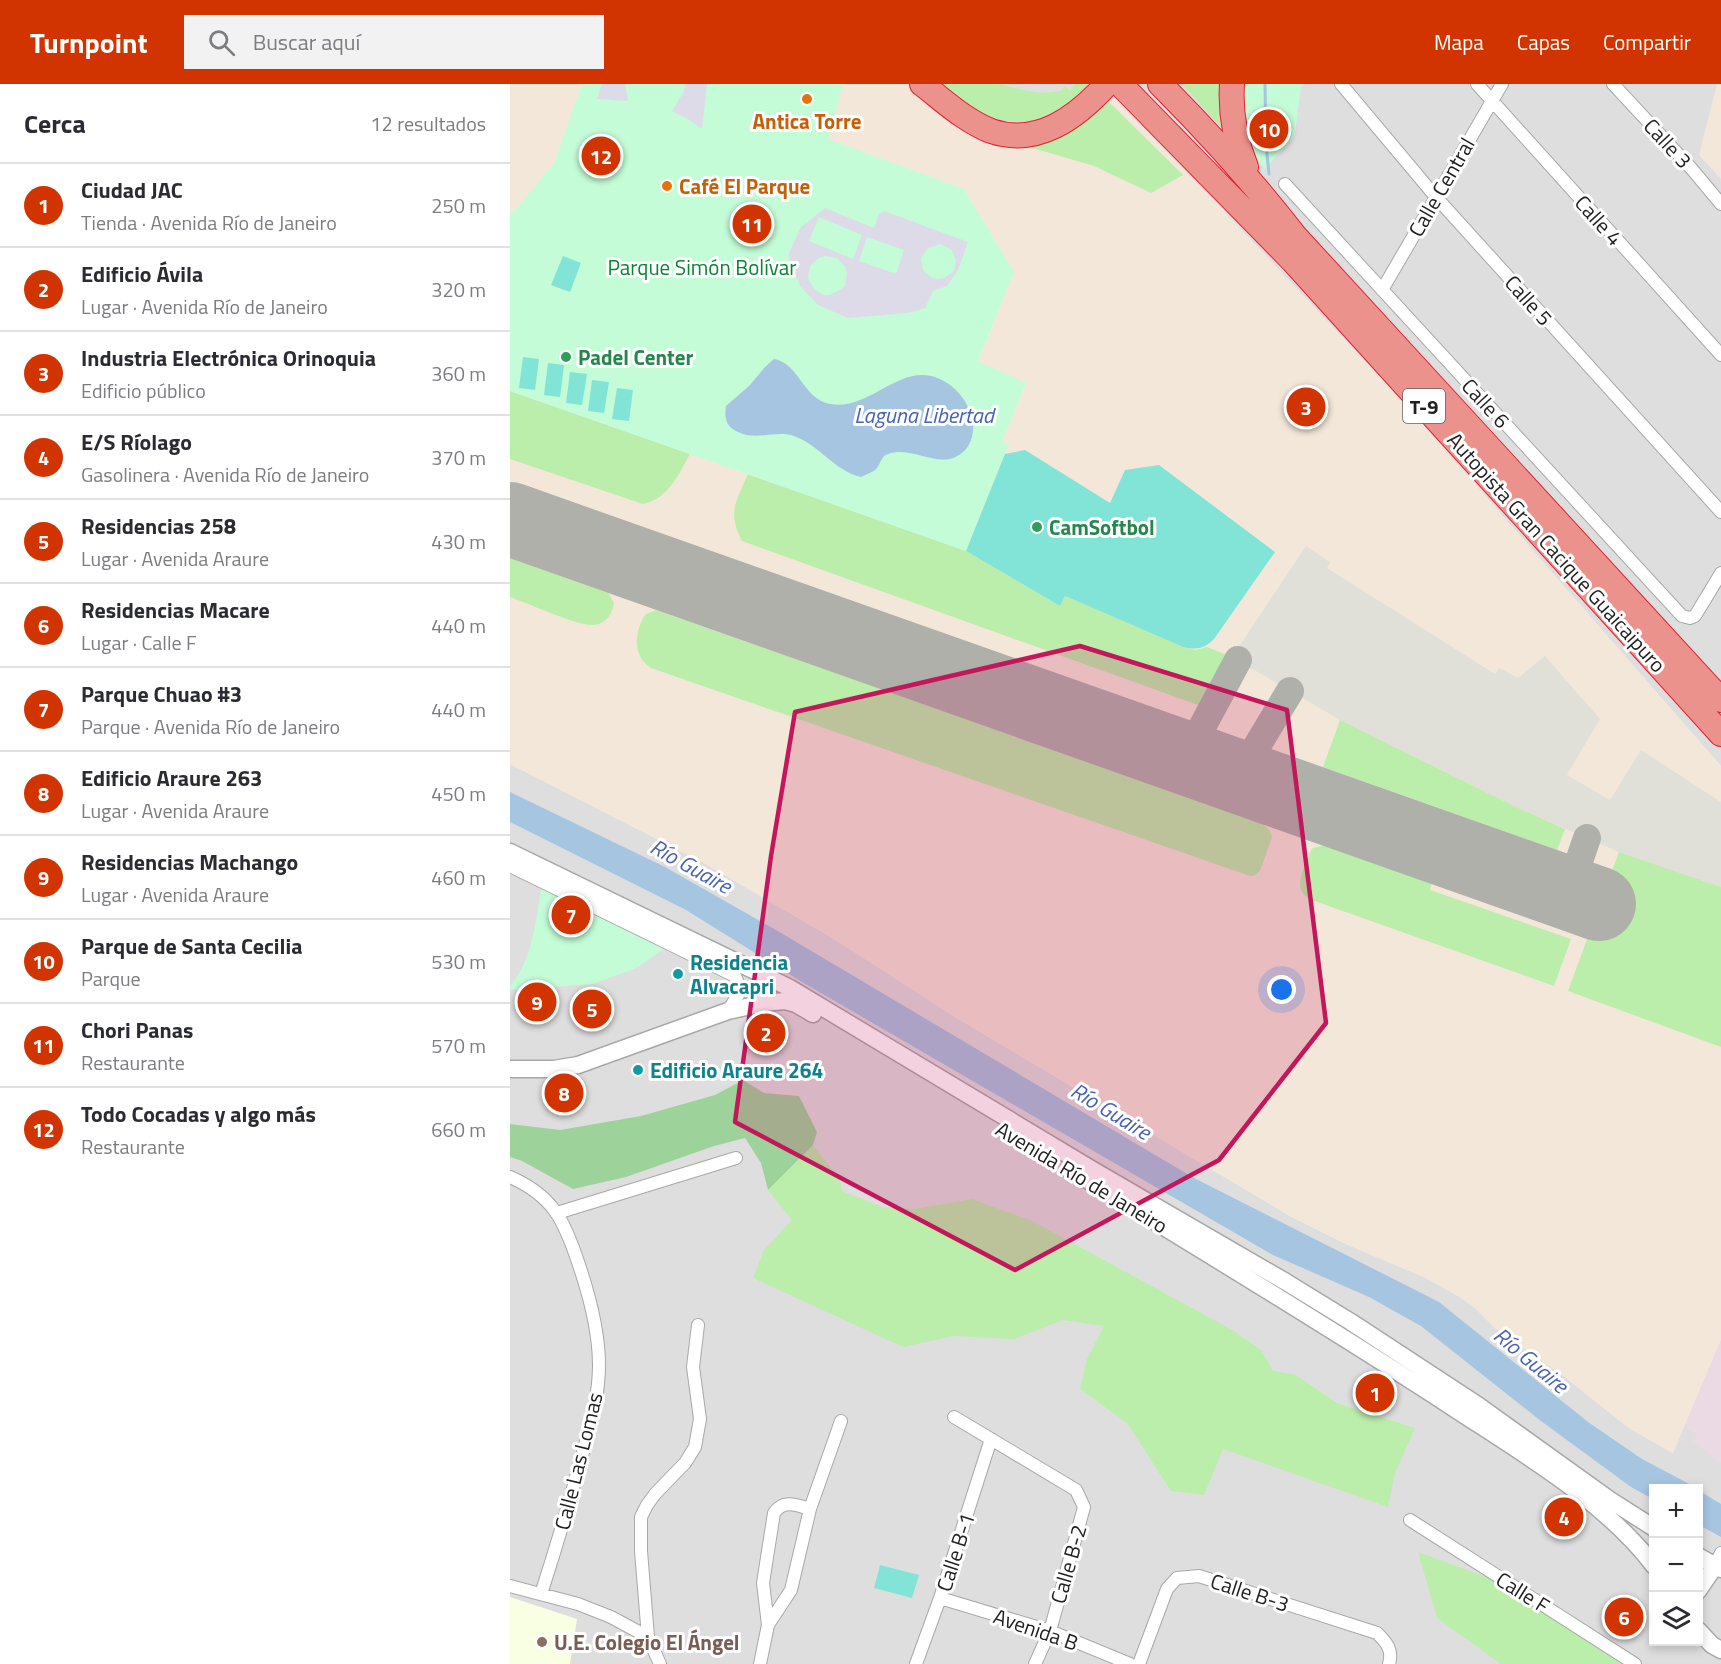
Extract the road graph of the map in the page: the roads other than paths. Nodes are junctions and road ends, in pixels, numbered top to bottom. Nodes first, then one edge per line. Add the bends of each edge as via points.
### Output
1 (922, 84) edge
2 (931, 84) edge
3 (1120, 84) edge
4 (1160, 84) edge
5 (1232, 84) edge
6 (1341, 84) edge
7 (1477, 84) edge
8 (1502, 84) edge
9 (1613, 84) edge
10 (1099, 88) edge
11 (1492, 100) junction
12 (1252, 180) junction
13 (1285, 184) dead end
14 (1435, 196) junction
15 (1721, 204) edge
16 (1382, 290) junction
17 (1721, 356) edge
18 (1721, 512) edge
19 (1721, 573) edge
20 (1721, 700) edge
21 (1721, 734) edge
22 (510, 852) edge
23 (510, 866) edge
24 (551, 885) junction
25 (616, 903) junction
26 (728, 1011) junction
27 (510, 1070) edge
28 (736, 1158) dead end
29 (510, 1177) edge
30 (557, 1213) junction
31 (698, 1324) dead end
32 (954, 1417) dead end
33 (841, 1421) dead end
34 (991, 1439) junction
35 (810, 1509) junction
36 (1410, 1520) dead end
37 (1649, 1525) edge
38 (1703, 1559) edge
39 (1649, 1561) edge
40 (1719, 1567) edge
41 (510, 1586) edge
42 (1703, 1586) edge
43 (541, 1594) junction
44 (940, 1598) junction
45 (768, 1625) junction
46 (1050, 1631) junction
47 (1703, 1633) edge
48 (648, 1637) junction
49 (1721, 1650) edge
50 (660, 1664) edge
51 (760, 1664) edge
52 (916, 1664) edge
53 (1035, 1664) edge
54 (1130, 1664) edge
55 (1139, 1664) edge
56 (1389, 1664) edge
57 (1635, 1664) edge

1 - 10 highway via 974,123 1013,135 1062,124 1080,112
2 - 10 highway via 981,121 1016,129 1040,127 1063,117
3 - 21 highway, Autopista Gran Cacique Guaicaipuro / T-9 via 1293,261
4 - 12 highway, Autopista Gran Cacique Guaicaipuro / T-9
5 - 12 highway via 1235,135
6 - 14 street, Calle 5
7 - 11 street, Calle 4
8 - 11 street, Calle Central
9 - 15 street, Calle 3
11 - 14 street, Calle Central
11 - 17 street, Calle 4
12 - 20 highway, Autopista Gran Cacique Guaicaipuro / T-9 via 1295,236
13 - 16 street, Calle 6
14 - 16 street, Calle Central
14 - 18 street, Calle 5
16 - 19 street, Calle 6 via 1682,615 1695,616
22 - 25 street, Avenida Río de Janeiro
23 - 24 street
24 - 25 street
24 - 26 street via 735,976 741,990
25 - 37 street, Avenida Río de Janeiro via 790,988 1295,1287 1479,1406
26 - 27 street, Avenida Río de Janeiro via 579,1065
26 - 39 street, Avenida Río de Janeiro via 785,1001 819,1017 1346,1337 1503,1440 1612,1521
28 - 30 street
29 - 30 street, Calle Las Lomas via 539,1193
30 - 43 street, Calle Las Lomas via 568,1230 582,1272 594,1318 599,1364 596,1406
31 - 48 street via 693,1367 700,1419 695,1447 641,1517
32 - 34 street, Calle B-2
33 - 35 street
34 - 44 street, Calle B-1
34 - 46 street, Calle B-2 via 1076,1490 1084,1507
35 - 45 street via 791,1590
35 - 45 street via 787,1503 774,1513 763,1583
36 - 57 street, Calle F
38 - 40 street
40 - 42 street
41 - 43 street
43 - 48 street via 611,1617
44 - 46 street, Avenida B
44 - 52 street, Calle B-1
45 - 51 street
46 - 53 street, Calle B-2
46 - 54 street, Avenida B
47 - 49 street
48 - 50 street
55 - 56 street, Calle B-3 via 1167,1589 1177,1578 1199,1576 1377,1633 1388,1644 1392,1656

